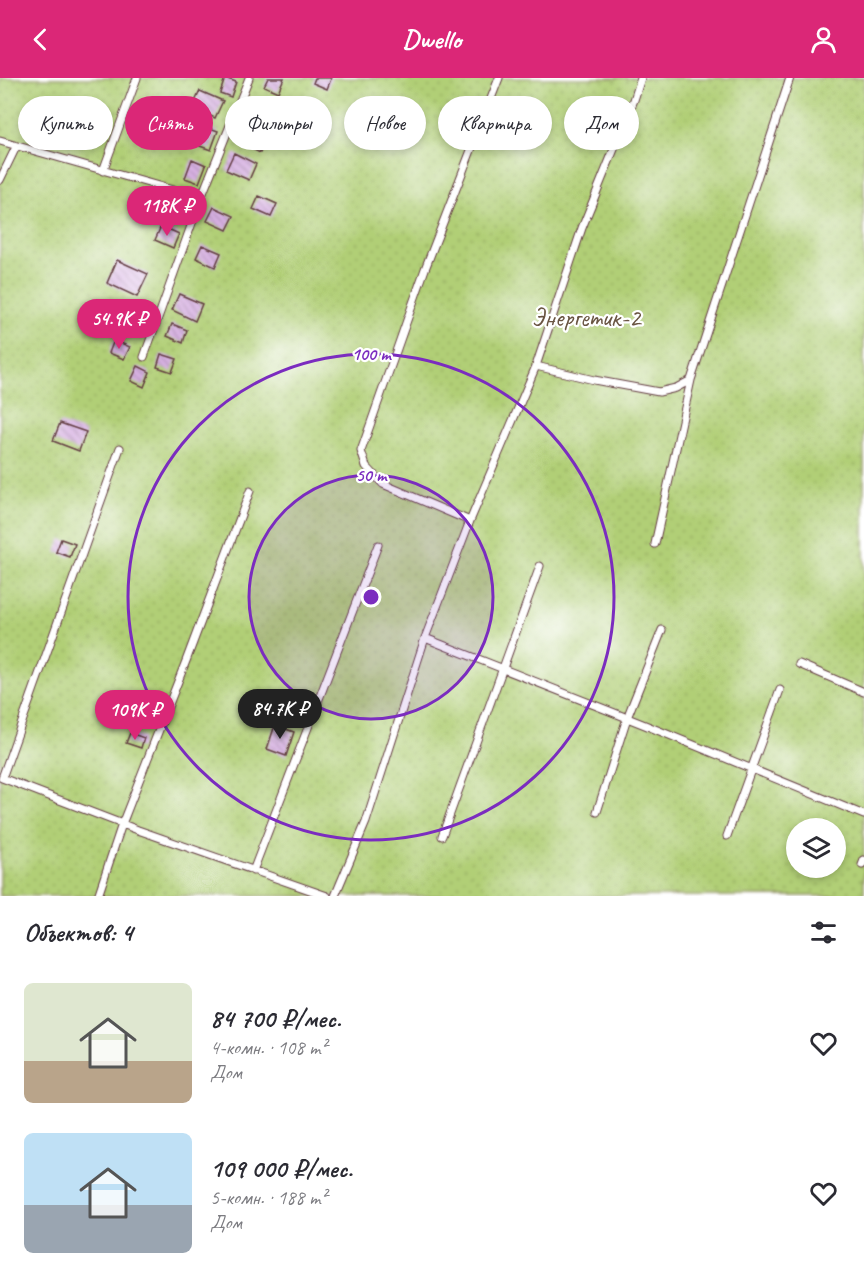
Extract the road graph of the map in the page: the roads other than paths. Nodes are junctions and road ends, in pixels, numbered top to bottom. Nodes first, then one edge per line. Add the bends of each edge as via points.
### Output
1 (138, 78) edge
2 (249, 78) edge
3 (499, 78) edge
4 (641, 78) edge
5 (790, 78) edge
6 (0, 141) edge
7 (15, 147) junction
8 (103, 171) junction
9 (0, 180) edge
10 (201, 198) junction
11 (144, 357) dead end
12 (536, 366) junction
13 (691, 380) junction
14 (120, 448) dead end
15 (250, 491) dead end
16 (470, 521) junction
17 (655, 544) dead end
18 (378, 545) dead end
19 (540, 566) dead end
20 (662, 630) dead end
21 (425, 638) junction
22 (799, 664) dead end
23 (502, 670) junction
24 (780, 690) dead end
25 (864, 692) edge
26 (627, 718) junction
27 (752, 769) junction
28 (1, 779) edge
29 (597, 812) dead end
30 (864, 815) edge
31 (122, 824) junction
32 (442, 836) dead end
33 (727, 836) dead end
34 (253, 871) junction
35 (98, 896) edge
36 (327, 896) edge
37 (335, 896) edge

1 - 8 lane
2 - 10 lane
3 - 16 lane via 425,269 361,451 366,466 383,484
4 - 12 lane via 582,228
5 - 13 lane
6 - 7 lane
7 - 8 lane
7 - 9 lane
8 - 10 lane
10 - 11 lane
12 - 13 lane via 659,392
12 - 16 lane
13 - 17 lane
14 - 28 lane
15 - 31 lane
16 - 21 lane
18 - 34 lane
19 - 23 lane
20 - 26 lane
21 - 23 lane
21 - 37 lane via 366,822
22 - 25 lane
23 - 26 lane
23 - 32 lane
24 - 27 lane
26 - 27 lane
26 - 29 lane
27 - 30 lane
27 - 33 lane
28 - 31 lane
31 - 34 lane
31 - 35 lane
34 - 36 lane

